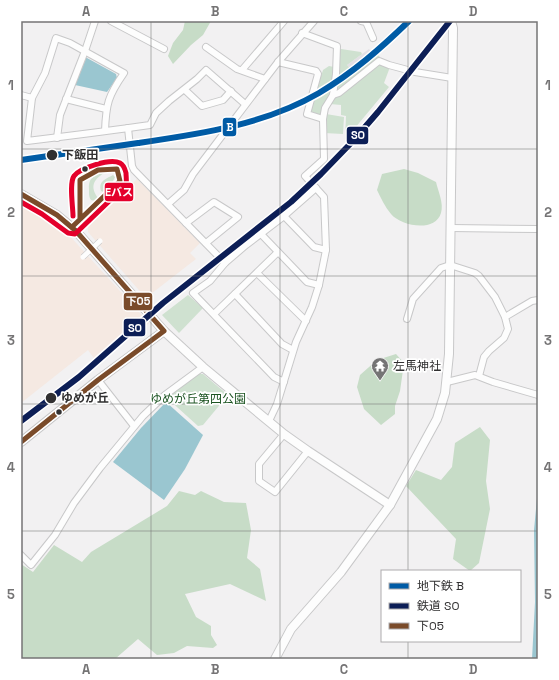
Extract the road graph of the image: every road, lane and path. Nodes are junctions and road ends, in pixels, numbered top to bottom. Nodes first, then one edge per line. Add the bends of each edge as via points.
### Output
1 (95, 21) edge
2 (113, 21) edge
3 (284, 21) edge
4 (314, 21) edge
5 (361, 21) edge
6 (451, 21) edge
7 (302, 33) junction
8 (373, 38) dead end
9 (206, 47) dead end
10 (164, 49) dead end
11 (85, 51) junction
12 (278, 62) junction
13 (242, 70) junction
14 (452, 78) junction
15 (265, 79) junction
16 (185, 90) junction
17 (231, 91) junction
18 (21, 95) edge
19 (333, 95) junction
20 (32, 98) junction
21 (66, 99) junction
22 (245, 104) junction
23 (106, 109) junction
24 (323, 119) junction
25 (128, 128) junction
26 (105, 131) junction
27 (57, 138) junction
28 (316, 188) junction
29 (21, 194) edge
30 (168, 204) junction
31 (284, 216) junction
32 (186, 223) junction
33 (450, 228) junction
34 (538, 229) edge
35 (260, 234) junction
36 (100, 241) dead end
37 (206, 243) junction
38 (326, 250) junction
39 (278, 252) junction
40 (83, 257) dead end
41 (225, 263) junction
42 (450, 265) junction
43 (257, 272) junction
44 (319, 285) junction
45 (235, 294) junction
46 (538, 300) edge
47 (214, 314) junction
48 (505, 317) junction
49 (407, 319) dead end
50 (306, 321) junction
51 (164, 331) junction
52 (293, 350) junction
53 (203, 367) junction
54 (479, 376) junction
55 (98, 380) junction
56 (284, 382) junction
57 (447, 382) junction
58 (538, 395) edge
59 (269, 422) junction
60 (134, 426) junction
61 (284, 434) junction
62 (21, 442) edge
63 (308, 451) junction
64 (390, 505) junction
65 (21, 556) edge
66 (275, 659) edge

1 - 11 street
2 - 10 street
3 - 13 street
4 - 7 street
5 - 8 street via 366,22
6 - 14 street
7 - 12 street
7 - 19 street via 337,46
9 - 13 street
11 - 20 street via 56,38 45,73
11 - 21 street
11 - 23 street via 124,73 110,96
12 - 15 street
12 - 24 street via 316,71 318,74 307,114
13 - 15 street
14 - 19 street via 415,72 379,60 339,93
14 - 33 street
15 - 22 street
16 - 17 street via 202,106 223,100
16 - 17 street via 206,70
16 - 25 street via 156,113 150,125
17 - 22 street
18 - 20 street
19 - 24 street via 325,108
20 - 27 street via 27,141
21 - 23 street
21 - 27 street via 60,115
22 - 30 street via 193,174 188,185
23 - 26 street
24 - 28 street via 324,159 305,176
25 - 26 street
25 - 30 street via 134,170
26 - 27 street
28 - 31 street
28 - 38 street via 324,196
29 - 51 street via 58,216 76,231
30 - 32 street
31 - 35 street
31 - 38 street via 314,247
32 - 37 street
32 - 37 street via 214,202 238,217
33 - 34 street
33 - 42 street
35 - 39 street
35 - 41 street
36 - 40 street, bridge
37 - 41 street
38 - 44 street
39 - 43 street
39 - 44 street via 307,282
41 - 47 street via 210,281 193,293
42 - 48 street via 479,276 495,297
42 - 49 street via 441,268 414,299
42 - 57 street
43 - 45 street
43 - 50 street
44 - 50 street
45 - 47 street
45 - 52 street via 282,344
46 - 48 street
47 - 56 street via 274,377
48 - 54 street via 507,334 484,357
50 - 52 street
51 - 53 street
51 - 55 street
52 - 56 street
53 - 59 street
53 - 60 street via 165,395
54 - 57 street via 475,374
54 - 58 street
55 - 60 street
55 - 62 street
56 - 59 street
57 - 64 street via 437,419
59 - 61 street
60 - 65 street via 74,503 55,535 31,565
61 - 63 street
61 - 63 street via 259,464 259,481 275,492
63 - 64 street
64 - 66 street via 342,572 291,629

